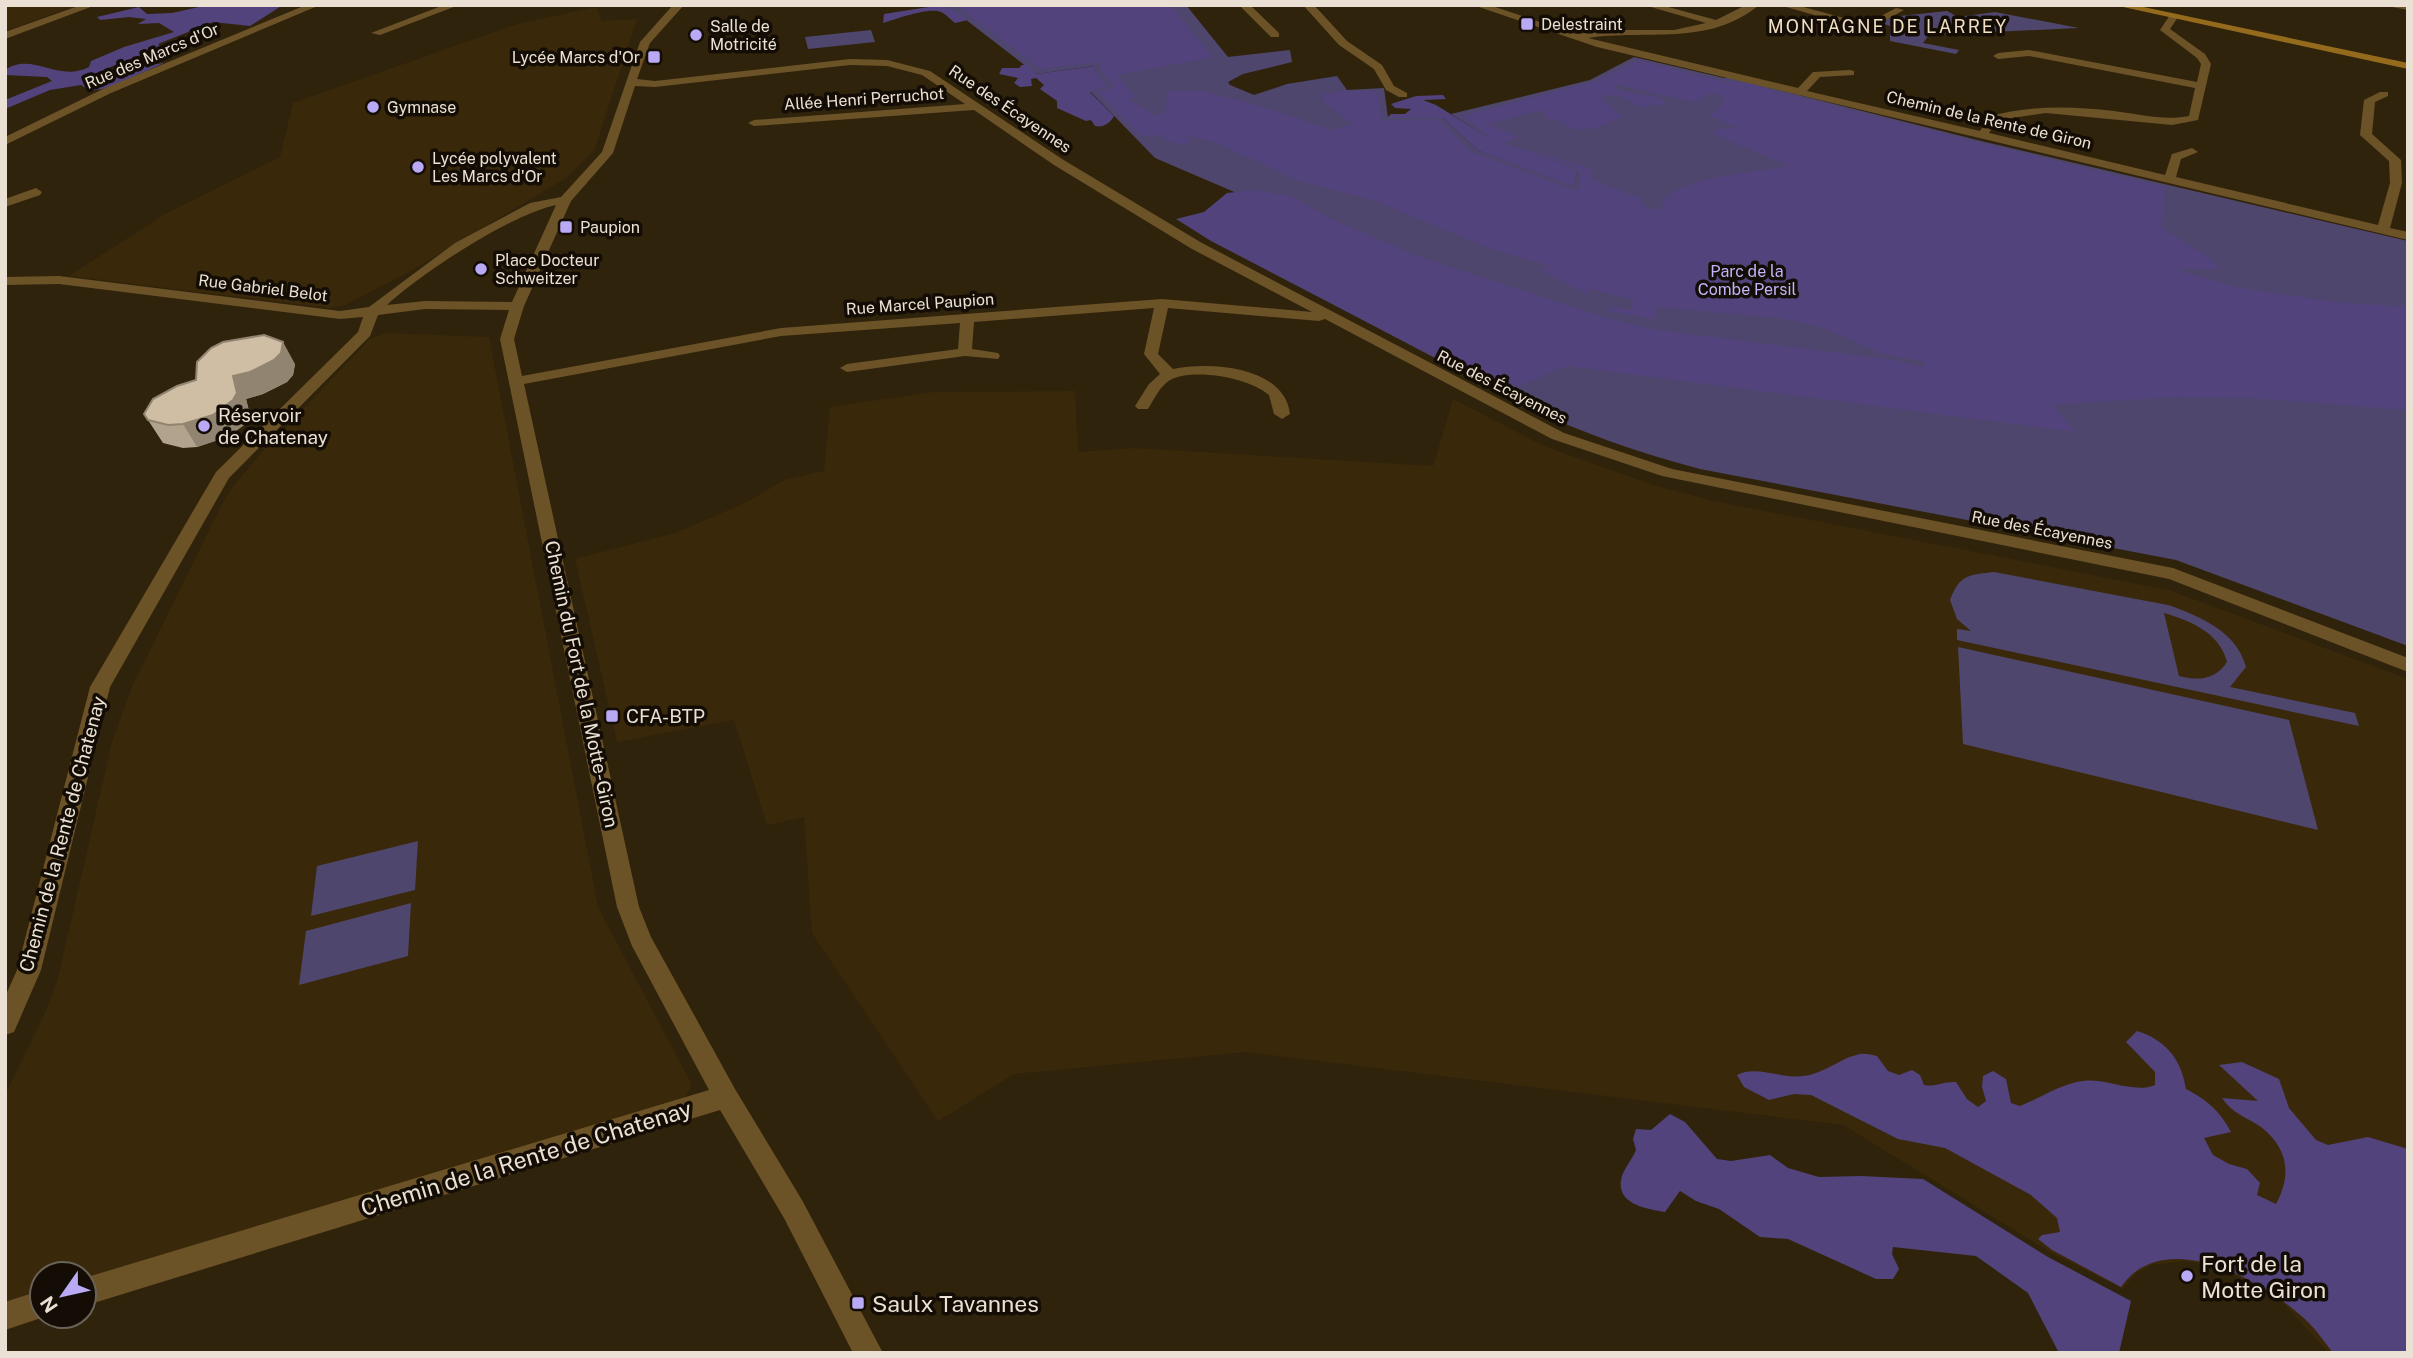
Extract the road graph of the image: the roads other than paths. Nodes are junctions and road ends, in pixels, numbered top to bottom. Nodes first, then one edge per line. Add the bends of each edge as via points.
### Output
1 (92, 5) edge
2 (315, 5) edge
3 (454, 5) edge
4 (679, 5) edge
5 (1244, 5) edge
6 (1308, 5) edge
7 (1478, 5) edge
8 (1649, 5) edge
9 (1754, 5) edge
10 (1784, 5) edge
11 (2119, 5) edge
12 (2395, 5) edge
13 (2408, 7) edge
14 (1899, 10) dead end
15 (2173, 17) junction
16 (1717, 24) junction
17 (376, 33) dead end
18 (1275, 35) dead end
19 (5, 36) edge
20 (1575, 38) junction
21 (1997, 57) dead end
22 (2408, 66) edge
23 (1850, 72) dead end
24 (630, 82) junction
25 (2202, 86) junction
26 (1801, 91) junction
27 (2384, 94) dead end
28 (1403, 95) dead end
29 (975, 107) junction
30 (754, 123) dead end
31 (1982, 136) junction
32 (5, 142) edge
33 (2192, 152) dead end
34 (2169, 180) junction
35 (36, 192) dead end
36 (565, 200) junction
37 (5, 203) edge
38 (2383, 230) junction
39 (2408, 236) edge
40 (5, 281) edge
41 (1162, 303) junction
42 (517, 306) junction
43 (371, 313) junction
44 (967, 318) junction
45 (1329, 318) junction
46 (965, 352) junction
47 (993, 356) dead end
48 (848, 368) dead end
49 (1170, 374) junction
50 (518, 381) junction
51 (1143, 406) dead end
52 (1282, 414) dead end
53 (2408, 664) edge
54 (5, 1024) edge
55 (726, 1097) junction
56 (98, 1288) edge
57 (28, 1309) edge
58 (5, 1316) edge
59 (869, 1353) edge

1 - 19 street
2 - 32 street, Rue des Marcs d'Or via 107,91
3 - 17 street
4 - 24 street, Chemin du Fort de la Motte-Giron via 648,35
5 - 18 street
6 - 28 street via 1343,43 1378,67 1390,88
7 - 20 street, Chemin de la Rente de Giron
8 - 16 street
9 - 16 street
10 - 14 street via 1867,27
11 - 15 main road
12 - 13 street
15 - 22 main road
15 - 25 street via 2165,30 2204,59
16 - 20 street via 1685,31 1620,31
20 - 26 street, Chemin de la Rente de Giron
21 - 25 street via 2029,54
23 - 26 street via 1817,74
24 - 29 street, Rue des Écayennes via 655,84 812,65 887,62 926,73
24 - 36 street, Chemin du Fort de la Motte-Giron via 607,153
25 - 31 street via 2196,116 2190,120 2040,108 1994,118
26 - 31 street, Chemin de la Rente de Giron
27 - 38 street via 2370,100 2366,135 2395,160 2396,183
29 - 30 street, Allée Henri Perruchot
29 - 45 street, Rue des Écayennes via 1154,221
31 - 34 street, Chemin de la Rente de Giron
33 - 34 street via 2176,157
34 - 38 street, Chemin de la Rente de Giron
35 - 37 street
36 - 42 street, Chemin du Fort de la Motte-Giron
36 - 43 street via 534,206 460,246
38 - 39 street, Chemin de la Rente de Giron
40 - 43 street, Rue Gabriel Belot via 59,280 340,315
41 - 44 street, Rue Marcel Paupion
41 - 45 street, Rue Marcel Paupion
41 - 49 street via 1151,354
42 - 43 street, Rue Gabriel Belot via 425,304
42 - 50 street, Chemin du Fort de la Motte-Giron via 507,338
43 - 54 street, Chemin de la Rente de Chatenay via 365,332 222,475 100,687 29,970
44 - 46 street
44 - 50 street, Rue Marcel Paupion via 781,332
45 - 53 street, Rue des Écayennes via 1558,436 1668,474 2173,574
46 - 47 street
46 - 48 street
49 - 51 street
49 - 52 street via 1210,371 1254,380 1273,390 1281,401
50 - 55 street, Chemin du Fort de la Motte-Giron via 628,907 640,939
55 - 56 street, Chemin de la Rente de Chatenay
55 - 59 street, Chemin du Fort de la Motte-Giron via 793,1209
57 - 58 street

